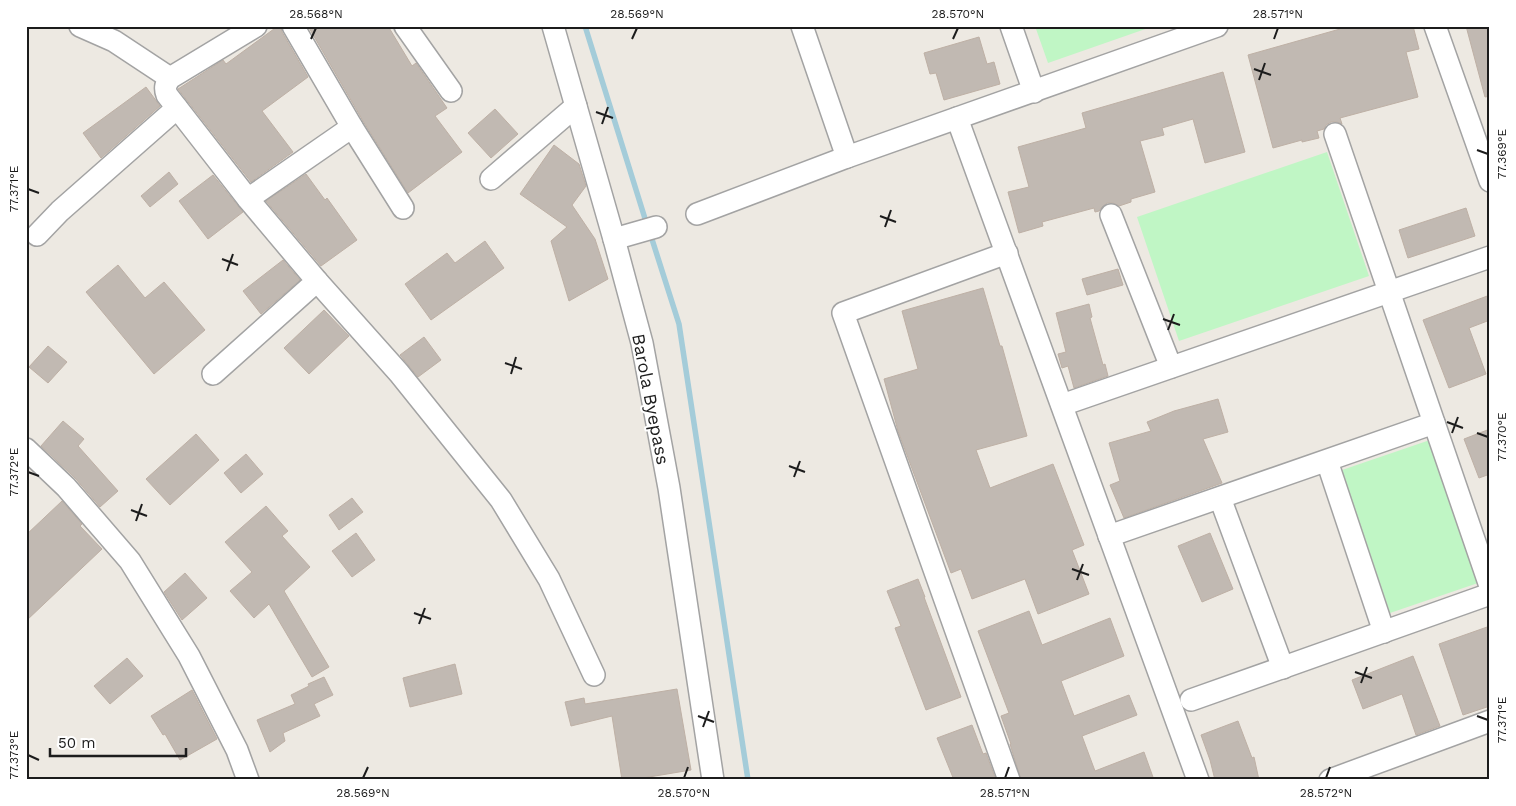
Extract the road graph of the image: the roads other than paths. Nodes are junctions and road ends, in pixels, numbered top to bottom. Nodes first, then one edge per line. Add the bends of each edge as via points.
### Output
1 (80, 26) edge
2 (256, 26) edge
3 (293, 26) edge
4 (405, 26) edge
5 (553, 26) edge
6 (802, 26) edge
7 (1011, 26) edge
8 (1217, 26) edge
9 (1435, 26) edge
10 (170, 78) junction
11 (451, 91) dead end
12 (1034, 92) junction
13 (576, 106) junction
14 (177, 108) junction
15 (958, 118) junction
16 (352, 127) junction
17 (1335, 134) dead end
18 (847, 157) junction
19 (491, 178) dead end
20 (1490, 181) edge
21 (248, 199) junction
22 (403, 208) dead end
23 (696, 214) dead end
24 (1111, 215) dead end
25 (656, 227) dead end
26 (36, 235) dead end
27 (614, 239) junction
28 (1007, 253) junction
29 (1490, 257) edge
30 (317, 281) junction
31 (1389, 292) junction
32 (1171, 367) junction
33 (213, 374) dead end
34 (1062, 405) junction
35 (1434, 423) junction
36 (26, 449) edge
37 (1327, 461) junction
38 (1220, 498) junction
39 (1109, 536) junction
40 (1490, 586) edge
41 (1490, 594) edge
42 (1384, 632) junction
43 (1283, 668) junction
44 (594, 675) dead end
45 (1190, 700) dead end
46 (1490, 721) edge
47 (248, 780) edge
48 (713, 780) edge
49 (1009, 780) edge
50 (1198, 780) edge
51 (1330, 780) edge

1 - 10 street via 114,41
2 - 10 street
3 - 16 street
4 - 11 street
5 - 13 street, Barola Byepass
6 - 18 street
7 - 12 street
8 - 12 street
9 - 20 street
10 - 14 street via 165,90
12 - 15 street
13 - 19 street
13 - 27 street, Barola Byepass
14 - 21 street
14 - 26 street
15 - 18 street
15 - 28 street
16 - 21 street
16 - 22 street
17 - 31 street
18 - 23 street
21 - 30 street
24 - 32 street
25 - 27 street
27 - 48 street, Barola Byepass via 642,343 669,488
28 - 34 street
28 - 49 street via 842,312
29 - 31 street
30 - 33 street
30 - 44 street via 399,373 502,500 549,579
31 - 32 street
31 - 35 street
32 - 34 street
34 - 39 street
35 - 37 street
35 - 40 street
36 - 47 street via 66,487 130,561 189,656 237,750
37 - 38 street
37 - 42 street
38 - 39 street
38 - 43 street
39 - 50 street
41 - 42 street
42 - 43 street
43 - 45 street
46 - 51 street

